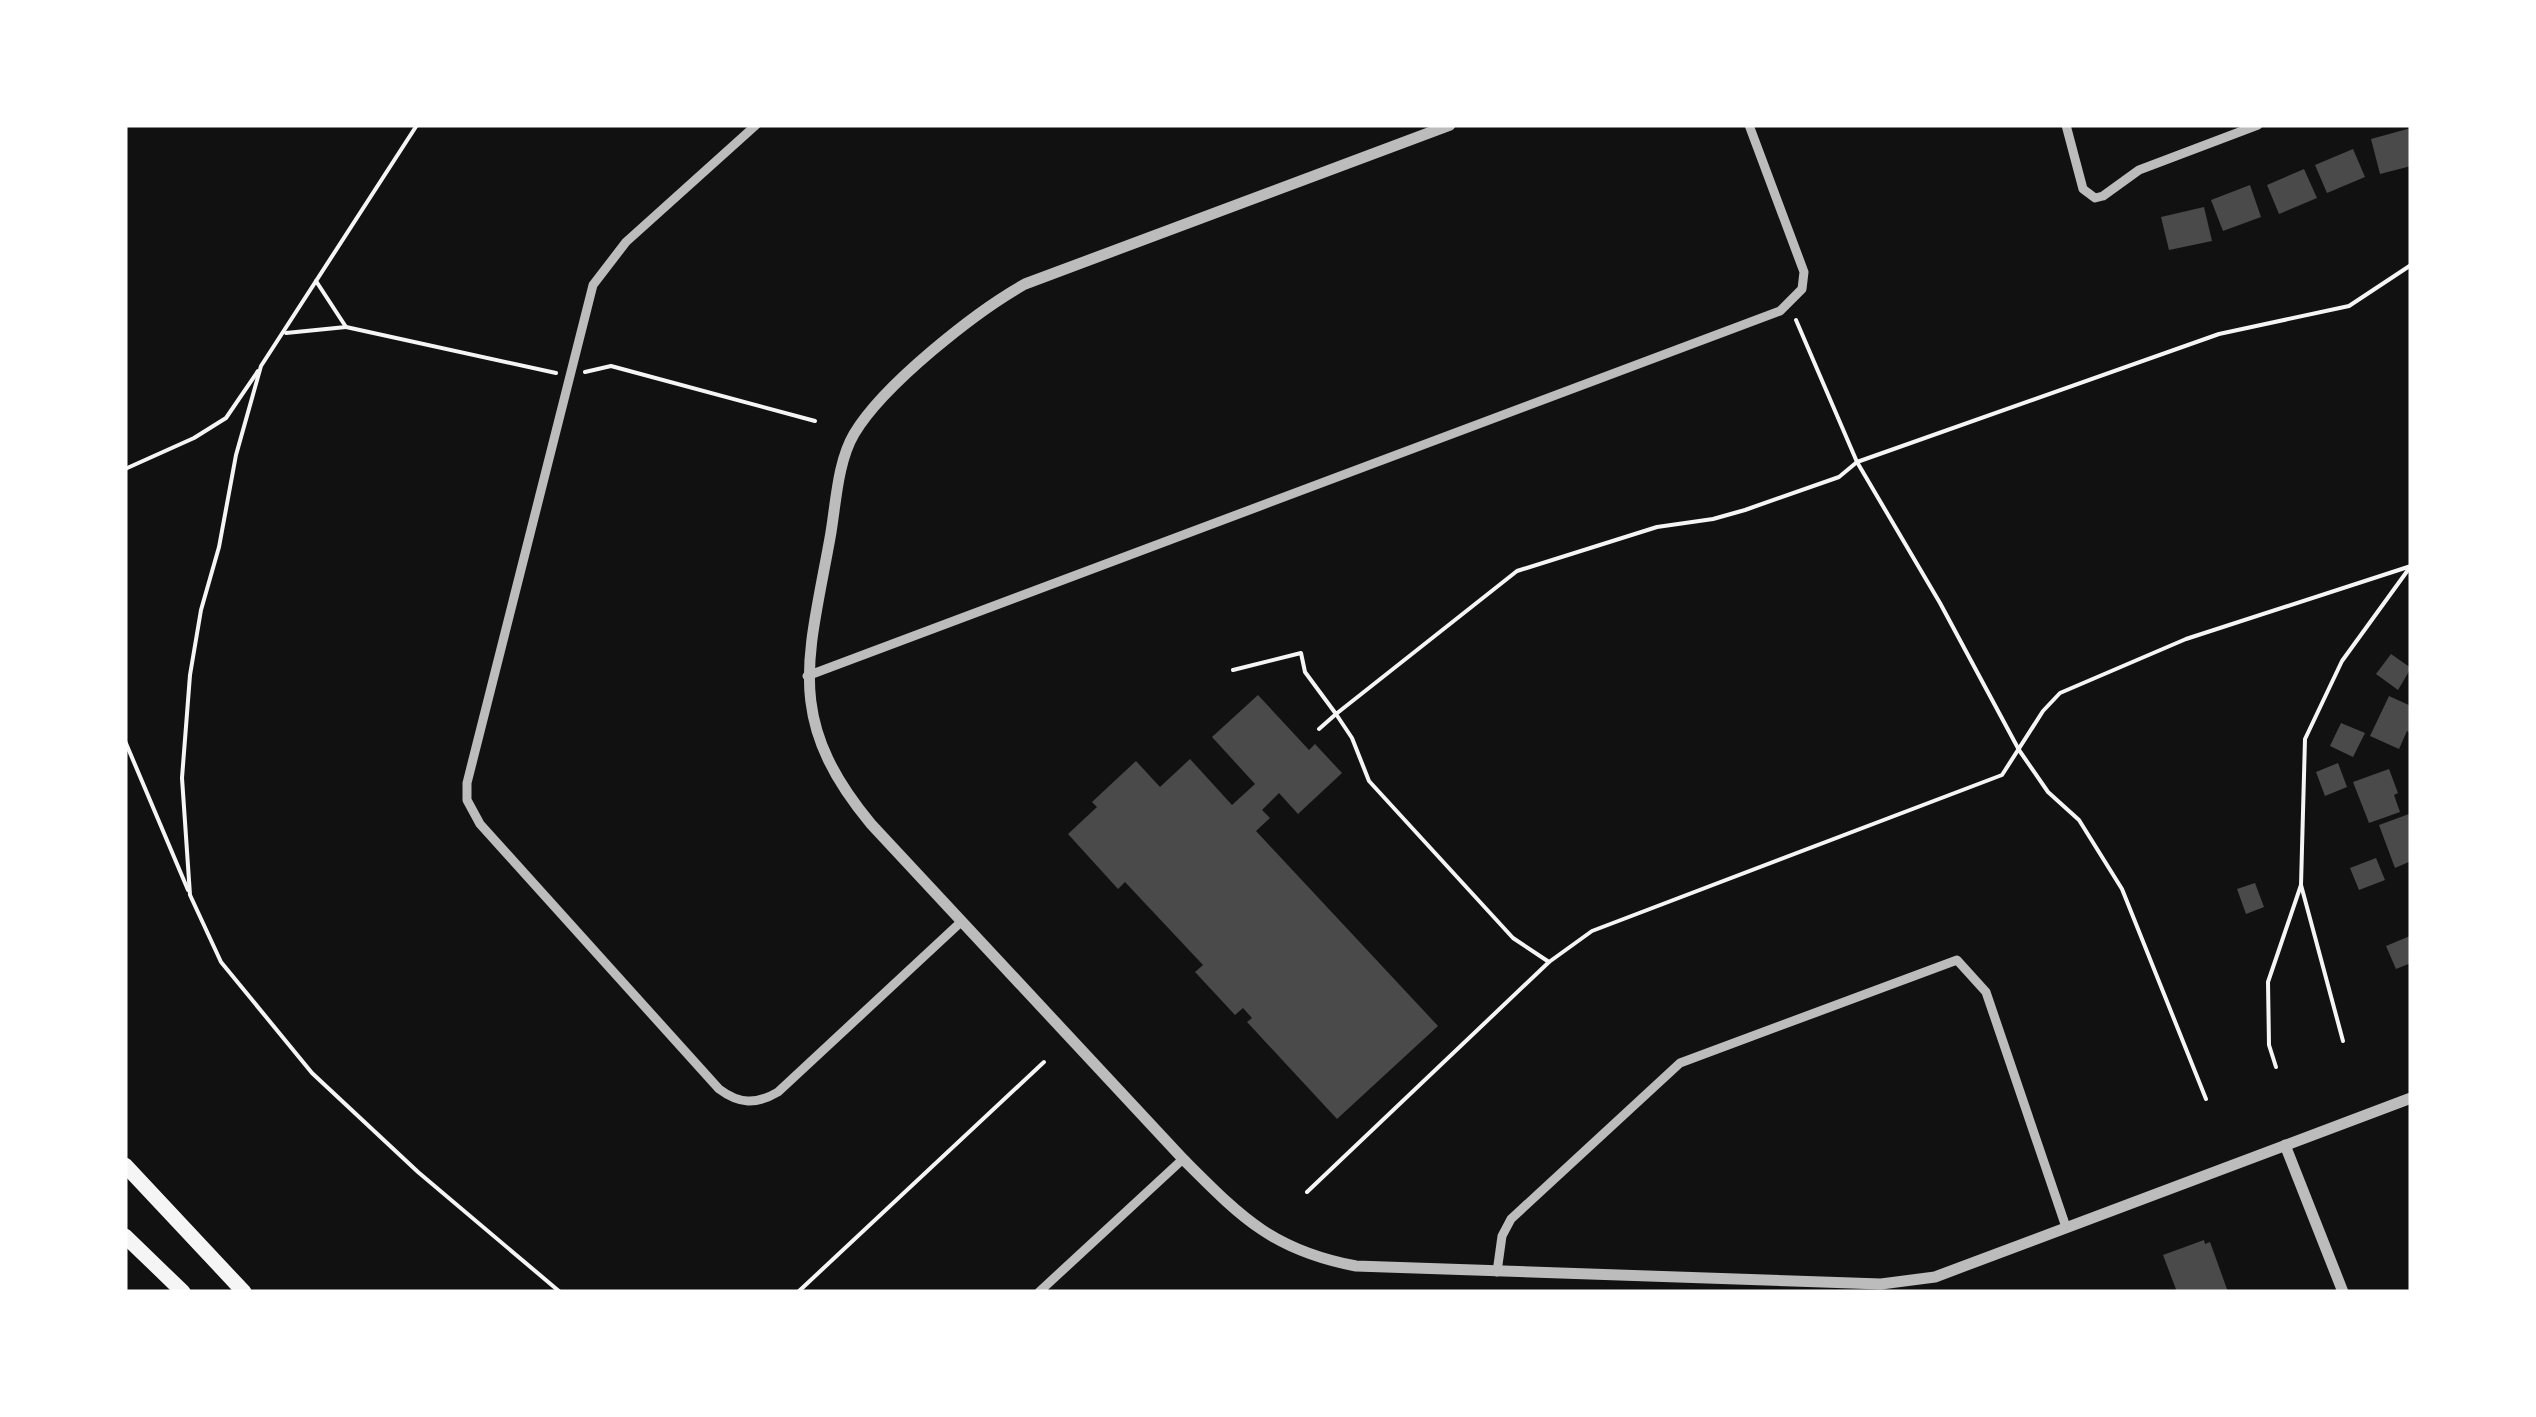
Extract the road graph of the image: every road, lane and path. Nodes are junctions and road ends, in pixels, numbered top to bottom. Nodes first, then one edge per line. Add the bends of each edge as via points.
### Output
1 (416, 125) edge
2 (756, 125) edge
3 (1450, 125) edge
4 (1749, 125) edge
5 (2066, 125) edge
6 (2258, 125) edge
7 (2411, 265) edge
8 (316, 281) junction
9 (1789, 305) junction
10 (346, 327) junction
11 (284, 333) junction
12 (261, 366) junction
13 (568, 376) junction
14 (815, 421) dead end
15 (1858, 462) junction
16 (125, 469) edge
17 (2411, 566) edge
18 (1232, 670) dead end
19 (807, 676) junction
20 (1336, 714) junction
21 (1318, 728) dead end
22 (125, 741) edge
23 (2019, 750) junction
24 (2301, 885) junction
25 (190, 895) junction
26 (962, 921) junction
27 (1548, 962) junction
28 (2344, 1041) dead end
29 (1044, 1062) dead end
30 (2276, 1066) dead end
31 (2206, 1098) dead end
32 (2411, 1098) edge
33 (2285, 1145) junction
34 (1183, 1159) junction
35 (125, 1165) edge
36 (1307, 1192) dead end
37 (2066, 1227) junction
38 (125, 1236) edge
39 (1497, 1272) junction
40 (1902, 1288) edge
41 (183, 1292) edge
42 (244, 1292) edge
43 (560, 1292) edge
44 (798, 1292) edge
45 (1039, 1292) edge
46 (2343, 1292) edge

1 - 8 path
2 - 13 street via 611,258 588,296
3 - 19 street via 1055,270 998,299 955,333 871,410 850,440
4 - 9 street via 1800,259 1802,289
5 - 6 street via 2083,189 2095,198 2139,170
7 - 15 path via 2349,306 2218,334
8 - 10 path
8 - 11 path
9 - 15 path
9 - 19 street
10 - 11 path
10 - 13 path
11 - 12 path
12 - 16 path via 226,418
12 - 25 path via 190,675 182,778
13 - 14 path via 611,366
13 - 26 street via 466,783 480,824 720,1089 741,1101 778,1092
15 - 20 path via 1839,477 1745,510 1658,527 1517,571
15 - 23 path
17 - 23 path via 2186,639 2060,693
17 - 24 path via 2342,661 2305,739
18 - 20 path via 1300,652 1305,672
19 - 26 street via 816,729 838,781
20 - 21 path
20 - 27 path via 1369,781 1513,938
22 - 25 path
23 - 27 path via 1994,778 1592,931
23 - 31 path via 2078,820 2122,888
24 - 28 path
24 - 30 path via 2268,982
25 - 43 path via 221,962 312,1073
26 - 34 street
27 - 36 path
29 - 44 path
32 - 33 street
33 - 37 street
33 - 46 street
34 - 39 street via 1246,1220 1302,1252 1356,1266
34 - 45 street
35 - 42 main road
37 - 39 street via 1986,992 1957,960 1680,1063 1511,1218
37 - 40 street
38 - 41 main road
39 - 40 street

